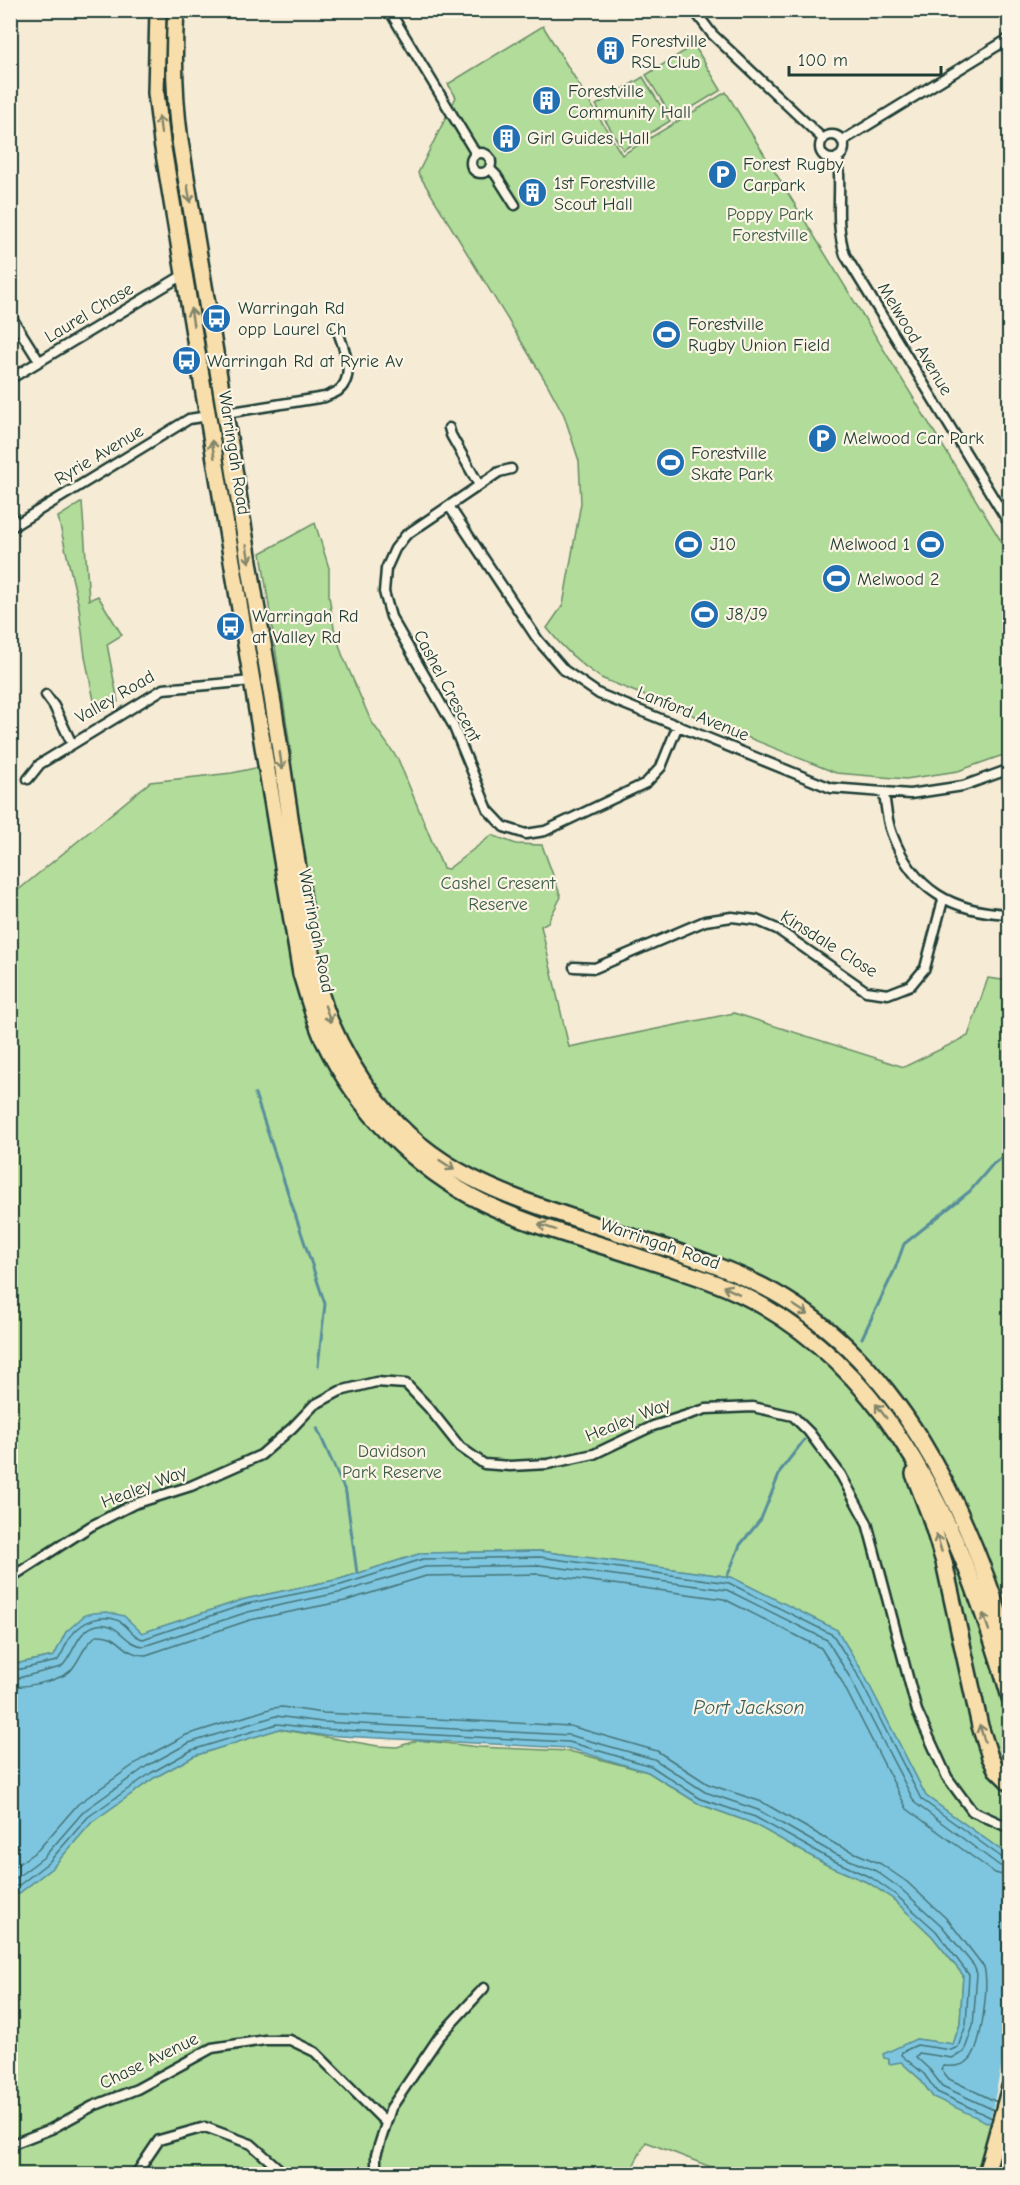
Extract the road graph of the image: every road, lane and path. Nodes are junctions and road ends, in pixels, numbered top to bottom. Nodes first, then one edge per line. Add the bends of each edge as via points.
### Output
1 (158, 10) edge
2 (176, 10) edge
3 (389, 10) edge
4 (694, 10) edge
5 (1010, 38) edge
6 (823, 139) junction
7 (842, 141) junction
8 (476, 154) junction
9 (838, 157) junction
10 (490, 169) junction
11 (515, 205) dead end
12 (10, 232) edge
13 (10, 240) edge
14 (185, 274) junction
15 (10, 315) edge
16 (336, 326) dead end
17 (39, 361) junction
18 (10, 380) edge
19 (226, 413) junction
20 (208, 416) junction
21 (449, 428) dead end
22 (511, 469) dead end
23 (479, 485) junction
24 (449, 506) junction
25 (10, 514) edge
26 (1010, 525) edge
27 (14, 526) edge
28 (269, 679) junction
29 (252, 681) junction
30 (46, 695) dead end
31 (678, 725) junction
32 (72, 744) junction
33 (1010, 769) edge
34 (28, 779) dead end
35 (884, 793) junction
36 (943, 900) junction
37 (1010, 914) edge
38 (574, 967) dead end
39 (901, 1439) junction
40 (10, 1578) edge
41 (1010, 1649) edge
42 (1010, 1698) edge
43 (1010, 1783) edge
44 (1010, 1828) edge
45 (484, 1988) dead end
46 (1010, 2086) edge
47 (386, 2123) junction
48 (10, 2145) edge
49 (1010, 2157) edge
50 (136, 2175) edge
51 (281, 2175) edge
52 (376, 2175) edge
53 (986, 2175) edge
54 (1004, 2175) edge

14 -> 1 highway, Warringah Road via 156,93
2 -> 19 highway, Warringah Road via 174,96
3 - 8 street
4 - 6 street via 712,34
5 - 7 street
6 - 7 street via 833,135
6 - 9 street via 820,145 824,156
7 - 9 street via 844,148
8 - 10 street via 489,156
8 - 10 street via 470,162 474,172 481,174
9 - 26 street, Melwood Avenue via 838,228 845,255
10 - 11 street
12 - 13 street
14 - 17 street, Laurel Chase
20 -> 14 highway, Warringah Road
15 - 17 street
16 - 19 street via 348,365 347,378 338,391 325,397
17 - 18 street, Laurel Chase
19 - 20 highway
19 -> 28 highway, Warringah Road
20 - 27 street, Ryrie Avenue via 189,419
29 -> 20 highway, Warringah Road
21 - 23 street
22 - 23 street, Cashel Crescent
23 - 24 street, Cashel Crescent
24 - 31 street, Lanford Avenue via 538,640 564,670 599,694
24 - 31 street, Cashel Crescent via 406,535 394,549 386,569 384,592 391,617 453,725 488,810 504,827 526,834 545,831 646,783 661,767
25 - 27 street
28 - 29 highway, Valley Road
28 -> 41 highway, Warringah Road via 318,983 330,1020 354,1067 379,1103 423,1147 465,1177 563,1215 729,1270 766,1288 837,1337 874,1375 944,1479
29 - 32 street, Valley Road via 163,689
39 -> 29 highway, Warringah Road via 836,1359 762,1304 721,1285 486,1204 416,1160 365,1107 324,1040 301,974
30 - 32 street
31 - 35 street, Lanford Avenue via 831,788
32 - 34 street, Valley Road via 40,764
33 - 35 street, Lanford Avenue via 963,786 910,794
35 - 36 street via 891,832 903,859
36 - 37 street via 968,909
36 - 38 street, Kinsdale Close via 925,968 911,985 888,994 866,991 777,929 756,920 732,917 705,921 595,968
42 -> 39 highway, Warringah Road via 948,1521
43 -> 39 highway via 996,1769 983,1736 944,1562
40 - 44 street, Healey Way via 91,1526 134,1504 191,1486 261,1455 314,1405 340,1391 376,1382 406,1384 460,1447 484,1464 548,1464 594,1454 653,1425 706,1409 753,1407 793,1416 842,1475 867,1523 917,1711 947,1777 972,1811
45 - 47 street via 439,2037 391,2108
46 - 53 highway
47 - 48 street, Chase Avenue via 315,2052 290,2040 265,2040 212,2048 138,2089
47 - 52 street via 376,2155
49 - 54 highway
50 - 51 street via 159,2140 205,2127 250,2144

